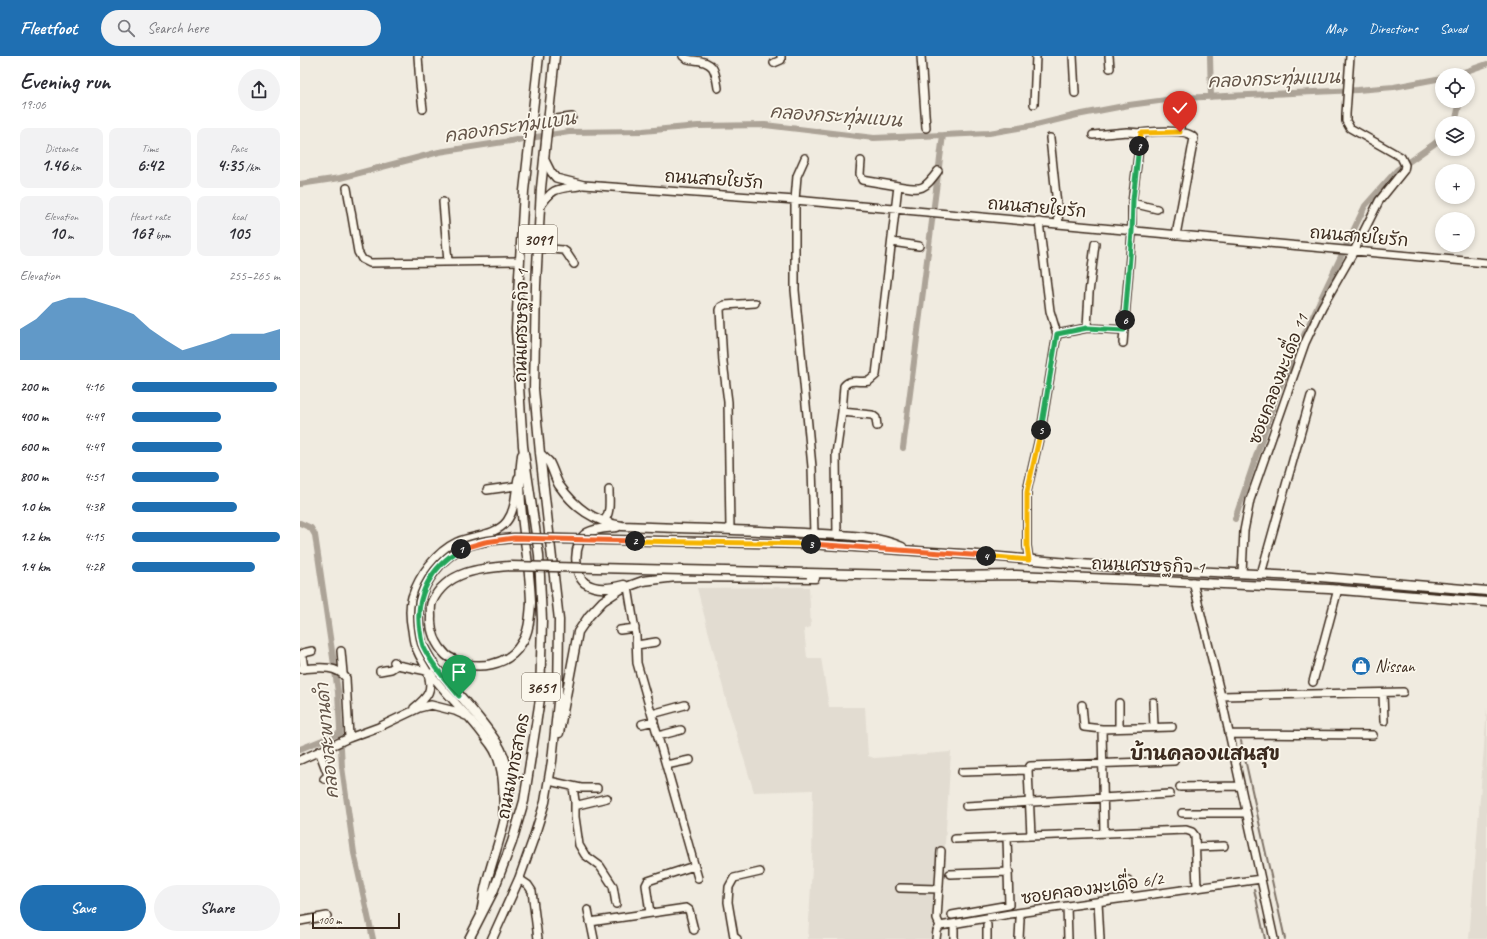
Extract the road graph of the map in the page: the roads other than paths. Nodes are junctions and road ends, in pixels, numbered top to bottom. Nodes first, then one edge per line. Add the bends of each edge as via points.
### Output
1 (418, 56) edge
2 (539, 56) edge
3 (555, 56) edge
4 (682, 56) edge
5 (782, 56) edge
6 (921, 56) edge
7 (1036, 56) edge
8 (1073, 56) edge
9 (1109, 56) edge
10 (1350, 56) edge
11 (774, 63) dead end
12 (1110, 68) dead end
13 (718, 88) dead end
14 (1075, 93) dead end
15 (1034, 104) dead end
16 (423, 108) dead end
17 (1180, 110) dead end
18 (572, 118) dead end
19 (548, 120) junction
20 (926, 128) dead end
21 (1180, 132) junction
22 (1141, 133) junction
23 (1093, 135) dead end
24 (1050, 138) dead end
25 (544, 158) junction
26 (805, 158) dead end
27 (861, 160) dead end
28 (938, 171) dead end
29 (584, 185) junction
30 (898, 186) junction
31 (347, 188) dead end
32 (795, 200) junction
33 (443, 202) dead end
34 (1132, 203) junction
35 (540, 207) junction
36 (895, 209) junction
37 (1156, 209) dead end
38 (1039, 222) junction
39 (1059, 224) junction
40 (1132, 232) junction
41 (1176, 234) junction
42 (892, 242) junction
43 (1095, 244) dead end
44 (919, 246) dead end
45 (538, 248) junction
46 (1354, 251) junction
47 (520, 261) junction
48 (448, 262) junction
49 (1487, 263) edge
50 (574, 264) dead end
51 (754, 303) dead end
52 (1087, 328) junction
53 (1124, 330) junction
54 (1057, 334) junction
55 (1123, 343) dead end
56 (1311, 396) dead end
57 (842, 412) junction
58 (877, 426) dead end
59 (523, 446) junction
60 (540, 453) junction
61 (520, 471) junction
62 (516, 486) junction
63 (487, 490) dead end
64 (609, 490) dead end
65 (604, 521) junction
66 (636, 526) junction
67 (730, 529) junction
68 (814, 534) junction
69 (837, 535) junction
70 (910, 550) junction
71 (1029, 560) junction
72 (1242, 573) junction
73 (1261, 574) junction
74 (902, 575) junction
75 (1330, 578) junction
76 (643, 581) junction
77 (1193, 582) junction
78 (628, 587) junction
79 (1329, 589) junction
80 (1338, 589) junction
81 (1487, 591) edge
82 (1487, 602) edge
83 (635, 628) junction
84 (620, 630) dead end
85 (656, 642) dead end
86 (637, 645) junction
87 (312, 651) dead end
88 (341, 652) dead end
89 (426, 668) junction
90 (302, 669) edge
91 (380, 671) dead end
92 (342, 673) junction
93 (1313, 682) dead end
94 (1403, 692) dead end
95 (1383, 693) junction
96 (1221, 696) junction
97 (1153, 702) dead end
98 (1082, 704) dead end
99 (1119, 704) dead end
100 (685, 705) dead end
101 (407, 713) junction
102 (653, 717) junction
103 (473, 721) junction
104 (1384, 722) dead end
105 (642, 724) dead end
106 (1154, 727) junction
107 (1172, 727) dead end
108 (1119, 728) junction
109 (1102, 729) junction
110 (681, 730) dead end
111 (1229, 734) junction
112 (1372, 735) dead end
113 (658, 736) junction
114 (349, 738) junction
115 (319, 751) junction
116 (300, 760) edge
117 (690, 760) dead end
118 (552, 761) junction
119 (1174, 761) dead end
120 (1102, 764) junction
121 (666, 765) junction
122 (1028, 770) junction
123 (962, 772) dead end
124 (324, 779) dead end
125 (549, 781) junction
126 (1241, 786) junction
127 (573, 787) junction
128 (1180, 787) dead end
129 (598, 788) dead end
130 (1170, 794) dead end
131 (607, 798) dead end
132 (1103, 798) junction
133 (575, 801) junction
134 (1029, 802) junction
135 (966, 806) dead end
136 (1246, 813) junction
137 (1182, 814) dead end
138 (503, 830) junction
139 (1104, 833) junction
140 (1031, 836) junction
141 (1007, 837) junction
142 (955, 839) dead end
143 (1224, 846) dead end
144 (1196, 847) junction
145 (941, 850) dead end
146 (694, 866) junction
147 (760, 872) dead end
148 (1009, 872) junction
149 (950, 874) dead end
150 (698, 878) dead end
151 (519, 879) junction
152 (1261, 879) junction
153 (1128, 880) dead end
154 (900, 888) dead end
155 (1197, 888) junction
156 (939, 889) junction
157 (1127, 898) junction
158 (1098, 902) junction
159 (616, 904) dead end
160 (1068, 906) junction
161 (588, 910) dead end
162 (650, 913) junction
163 (952, 915) dead end
164 (327, 916) dead end
165 (1020, 919) dead end
166 (480, 920) junction
167 (300, 921) edge
168 (590, 922) junction
169 (987, 925) dead end
170 (940, 926) junction
171 (954, 929) dead end
172 (694, 930) dead end
173 (469, 939) edge
174 (492, 939) edge
175 (538, 939) edge
176 (594, 939) edge
177 (737, 939) edge
178 (936, 939) edge
179 (954, 939) edge
180 (986, 939) edge
181 (1019, 939) edge
182 (1068, 939) edge
183 (1100, 939) edge
184 (1274, 939) edge

1 - 16 street
2 - 47 main road, ถนนเศรษฐกิจ 1 / 3091 via 524,191
3 - 19 main road, ถนนเศรษฐกิจ 1 / 3091
4 - 13 street via 689,60 708,62 714,70
5 - 11 street via 781,60
6 - 20 street
7 - 15 street
8 - 14 street
9 - 12 street
10 - 46 street, ซอยคลองมะเดื่อ 11 via 1346,121 1350,128 1401,157 1405,165 1404,170 1379,200
17 - 21 street
18 - 19 street
19 - 25 main road, ถนนเศรษฐกิจ 1 / 3091
21 - 22 street
21 - 41 street via 1192,135 1194,142
22 - 23 street
22 - 34 street
24 - 39 street
25 - 29 street, ถนนสายใยรัก via 556,178
25 - 35 main road, ถนนเศรษฐกิจ 1 / 3091
26 - 32 street via 797,176
27 - 30 street via 862,180
28 - 30 street via 925,187 915,189
29 - 32 street, ถนนสายใยรัก
29 - 35 street, ถนนสายใยรัก via 553,191
30 - 36 street
31 - 48 street via 358,252 362,259 370,263
32 - 36 street, ถนนสายใยรัก
32 - 68 street via 795,290 812,467
33 - 48 street
34 - 37 street
34 - 40 street
35 - 45 main road, ถนนเศรษฐกิจ 1 / 3091
36 - 38 street, ถนนสายใยรัก
36 - 42 street
38 - 39 street, ถนนสายใยรัก
38 - 54 street via 1050,311
39 - 40 street, ถนนสายใยรัก
40 - 41 street, ถนนสายใยรัก
40 - 53 street
41 - 46 street, ถนนสายใยรัก
42 - 44 street
42 - 57 street via 876,375 869,381 852,381 845,384
43 - 52 street
45 - 50 street via 563,250
45 - 60 main road, ถนนเศรษฐกิจ 1 / 3091 via 534,389
46 - 49 street, ถนนสายใยรัก
46 - 72 street, ซอยคลองมะเดื่อ 11 via 1316,318 1302,350 1250,500 1244,531
47 - 48 street
47 - 59 main road, ถนนเศรษฐกิจ 1 / 3091 via 516,328
51 - 67 street via 726,305 720,310 728,402
52 - 53 street
52 - 54 street
53 - 55 street
54 - 71 street via 1041,430 1027,492
56 - 73 street
57 - 58 street via 872,415 876,418
57 - 69 street via 836,454
59 - 61 main road, 3091
59 - 166 main road, ถนนพุทธสาคร / 3651 via 539,555 542,620 540,699 524,801 512,842
60 - 65 main road via 549,462 559,484 576,505 591,517
60 - 118 main road, ถนนพุทธสาคร / 3651 via 559,620 558,702
61 - 62 street
61 - 74 main road, ถนนเศรษฐกิจ 1 / 3091, bridge via 522,504 531,579 529,624 521,645 508,659 488,665 467,665 447,657 436,642 431,624 431,603 442,587 461,574 482,568 518,566 807,573
62 - 63 street
62 - 89 street via 513,510 501,527 457,542 437,556 422,575 412,598 410,621 415,647
64 - 65 street via 609,512
65 - 66 main road via 622,526
66 - 67 main road
66 - 76 main road via 604,528 585,534 577,547 576,563 585,583 596,588
67 - 68 main road
68 - 69 main road
69 - 70 main road via 886,541
70 - 71 main road, ถนนเศรษฐกิจ 1
70 - 138 main road, ถนนเศรษฐกิจ 1, bridge via 810,544 514,538 460,549 443,562 429,579 420,600 418,620 423,645 435,667 485,726 504,758 508,774 508,800
71 - 72 main road, ถนนเศรษฐกิจ 1
72 - 73 main road, ถนนเศรษฐกิจ 1
73 - 75 main road, ถนนเศรษฐกิจ 1
74 - 76 main road via 876,578 676,577
74 - 77 main road, ถนนเศรษฐกิจ 1 / 3091 via 1016,575
75 - 79 main road
75 - 81 main road, ถนนเศรษฐกิจ 1
76 - 78 main road
77 - 79 main road, ถนนเศรษฐกิจ 1 / 3091
77 - 96 street
78 - 83 street
78 - 118 main road via 603,601 578,632 563,717
79 - 80 main road, ถนนเศรษฐกิจ 1 / 3091
80 - 82 main road, ถนนเศรษฐกิจ 1 / 3091
80 - 93 street
83 - 84 street
83 - 86 street
85 - 86 street
86 - 102 street via 637,663
87 - 90 street via 303,653
88 - 92 street
89 - 91 street via 395,664 391,669
89 - 101 street via 431,683 429,691 426,698
89 - 103 street
90 - 92 street via 328,668
92 - 114 street via 346,678
94 - 95 street
95 - 96 street
95 - 104 street
96 - 111 street
97 - 106 street
98 - 109 street via 1084,727
99 - 108 street
100 - 102 street
101 - 103 street via 431,706 464,714
101 - 114 street
102 - 105 street
102 - 113 street
103 - 138 street via 498,760 504,796
106 - 107 street
106 - 108 street
108 - 109 street
109 - 120 street
110 - 113 street
111 - 112 street
111 - 126 street
113 - 121 street
114 - 115 street
115 - 116 street
115 - 124 street via 328,775
117 - 121 street
118 - 125 main road, ถนนพุทธสาคร / 3651
119 - 120 street
120 - 122 street via 1030,766
120 - 132 street
121 - 146 street
122 - 123 street
122 - 134 street
125 - 127 street
125 - 151 main road, ถนนพุทธสาคร / 3651 via 545,802
126 - 128 street
126 - 136 street
127 - 129 street
127 - 133 street
130 - 132 street
131 - 133 street via 578,805
132 - 134 street
132 - 139 street
133 - 159 street via 578,845 585,855 600,866 613,886
134 - 135 street
134 - 140 street
136 - 137 street
136 - 152 street
138 - 166 main road, ถนนเศรษฐกิจ 1 via 486,885
139 - 140 street
139 - 144 street via 1186,830 1195,836
140 - 141 street
141 - 142 street
141 - 148 street
143 - 144 street
144 - 155 street
145 - 156 street
146 - 150 street
146 - 162 street via 648,881 646,885
147 - 177 street via 734,878 729,887 728,902 734,937
148 - 149 street
148 - 163 street via 1009,905
151 - 174 main road, ถนนพุทธสาคร / 3651
151 - 175 street via 532,891
152 - 155 street, ซอยคลองมะเดื่อ 6/2
152 - 184 street
153 - 157 street
154 - 156 street
155 - 157 street, ซอยคลองมะเดื่อ 6/2
156 - 170 street via 937,919
157 - 158 street, ซอยคลองมะเดื่อ 6/2
158 - 160 street, ซอยคลองมะเดื่อ 6/2
158 - 183 street
160 - 170 street, ซอยคลองมะเดื่อ 6/2
160 - 182 street
161 - 168 street
162 - 168 street
162 - 172 street via 686,908 689,910
164 - 167 street
165 - 181 street
166 - 173 main road, ถนนพุทธสาคร / 3651
168 - 176 street
169 - 180 street
170 - 178 street
171 - 179 street

